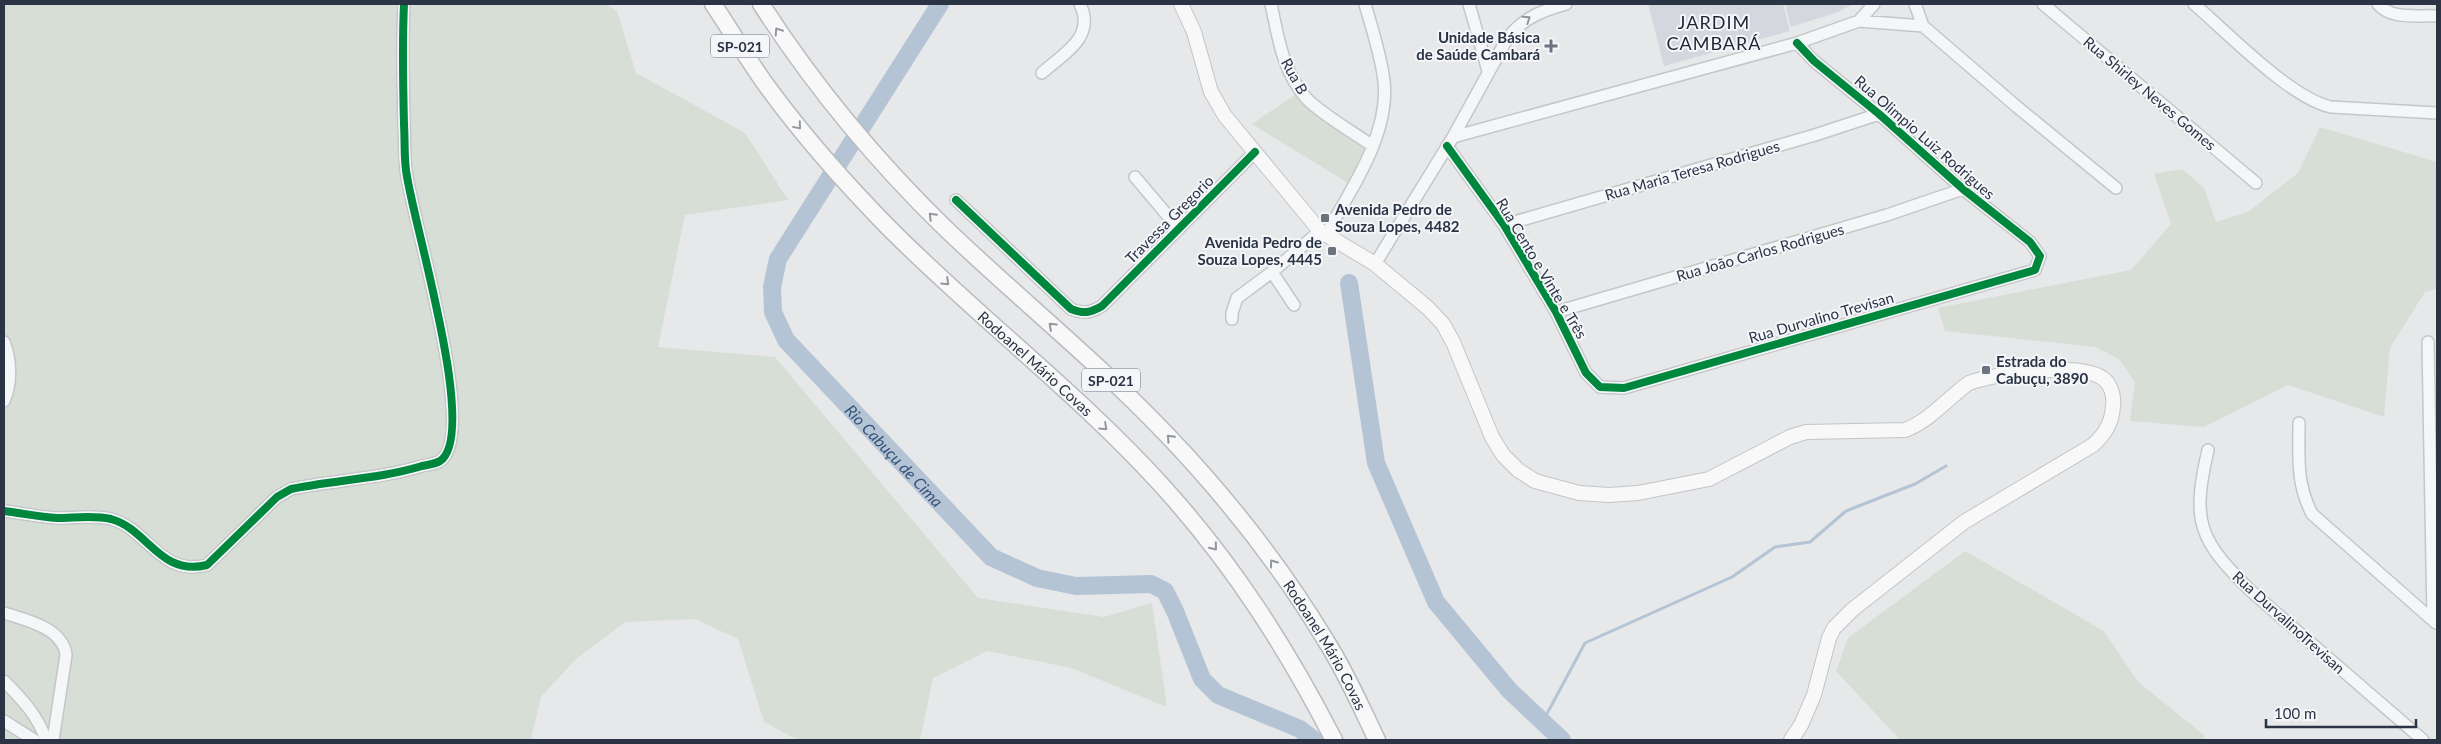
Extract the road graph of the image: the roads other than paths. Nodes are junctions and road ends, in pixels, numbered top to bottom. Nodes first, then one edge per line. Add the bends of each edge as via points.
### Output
1 (404, 4) edge
2 (713, 4) edge
3 (761, 4) edge
4 (1080, 4) edge
5 (1181, 4) edge
6 (1271, 4) edge
7 (1365, 4) edge
8 (1469, 4) edge
9 (1566, 4) edge
10 (1874, 4) edge
11 (1915, 4) edge
12 (2043, 4) edge
13 (2194, 4) edge
14 (2378, 4) edge
15 (2437, 16) edge
16 (1859, 21) junction
17 (1923, 26) junction
18 (1797, 43) junction
19 (1488, 71) junction
20 (1042, 73) dead end
21 (2437, 112) edge
22 (1878, 114) junction
23 (1450, 142) junction
24 (1373, 146) junction
25 (1255, 152) junction
26 (1135, 177) dead end
27 (2256, 182) dead end
28 (2116, 188) dead end
29 (1963, 189) junction
30 (956, 200) dead end
31 (1504, 225) junction
32 (1179, 229) junction
33 (1323, 233) junction
34 (2036, 249) joint
35 (1375, 264) junction
36 (1272, 272) junction
37 (1294, 305) dead end
38 (1556, 312) junction
39 (1232, 320) dead end
40 (4, 342) edge
41 (2428, 342) dead end
42 (1593, 381) joint
43 (4, 401) edge
44 (2299, 423) dead end
45 (2208, 450) dead end
46 (4, 511) edge
47 (4, 613) edge
48 (2435, 622) edge
49 (4, 681) edge
50 (4, 721) edge
51 (34, 740) edge
52 (46, 740) edge
53 (53, 740) edge
54 (1334, 740) edge
55 (1377, 740) edge
56 (1791, 740) edge
57 (2423, 740) edge

1 - 46 street via 402,52 406,169 412,208 446,348 452,418 449,450 440,461 399,473 291,489 277,497 207,565 196,568 167,560 122,524 110,519 55,518
2 -> 54 highway, Rodoanel Mário Covas / SP-021 via 768,88 838,175 887,226 1166,489 1256,603 1286,650
55 -> 3 highway, Rodoanel Mário Covas / SP-021 via 1322,634 1246,524 1204,474 1135,402 912,196 841,117 796,58
4 - 20 street via 1086,23 1084,32
5 - 25 main road via 1194,32 1211,92 1225,116
6 - 24 street, Rua B via 1282,55 1296,86 1308,100
7 - 24 street via 1384,82 1382,118
8 - 19 street
19 -> 9 street via 1517,26 1534,14
10 - 16 street
11 - 17 street
12 - 27 street, Rua Shirley Neves Gomes
13 - 21 street via 2298,93 2319,104
14 - 15 street via 2385,12
16 - 17 street
16 - 18 street
17 - 28 street
18 - 22 street, Rua Olimpio Luiz Rodrigues
18 - 23 street
19 - 23 street
22 - 29 street, Rua Olimpio Luiz Rodrigues
22 - 31 street, Rua Maria Teresa Rodrigues via 1806,138
23 - 31 street, Rua Cento e Vinte e Três
23 - 35 street
24 - 33 street
25 - 32 street, Travessa Gregorio
25 - 33 main road
26 - 32 street
29 - 34 street, Rua Olimpio Luiz Rodrigues
29 - 38 street, Rua João Carlos Rodrigues via 1887,215
30 - 32 street, Travessa Gregorio via 1071,309 1086,313 1102,306
31 - 38 street, Rua Cento e Vinte e Três
33 - 35 main road
33 - 36 street
34 - 42 street, Rua Durvalino Trevisan via 2040,256 2039,264 2028,273 1624,388 1600,386
35 - 56 main road via 1443,324 1503,456 1535,481 1579,493 1638,493 1708,480 1790,436 1806,432 1905,430 1917,426 1968,384 1999,376 2066,370 2096,374 2106,380 2112,391 2113,405 2111,421 2104,436 1964,522 1852,610 1834,628 1814,695
36 - 37 street
36 - 39 street via 1237,298
38 - 42 street, Rua Cento e Vinte e Três
40 - 43 street via 10,356 8,392
41 - 48 street
44 - 48 street via 2300,481 2312,514
45 - 57 street, Rua DurvalinoTrevisan via 2199,486 2200,516 2205,536 2216,553 2252,592
47 - 53 street via 57,635 65,644
49 - 52 street via 23,699 41,725
50 - 51 street

